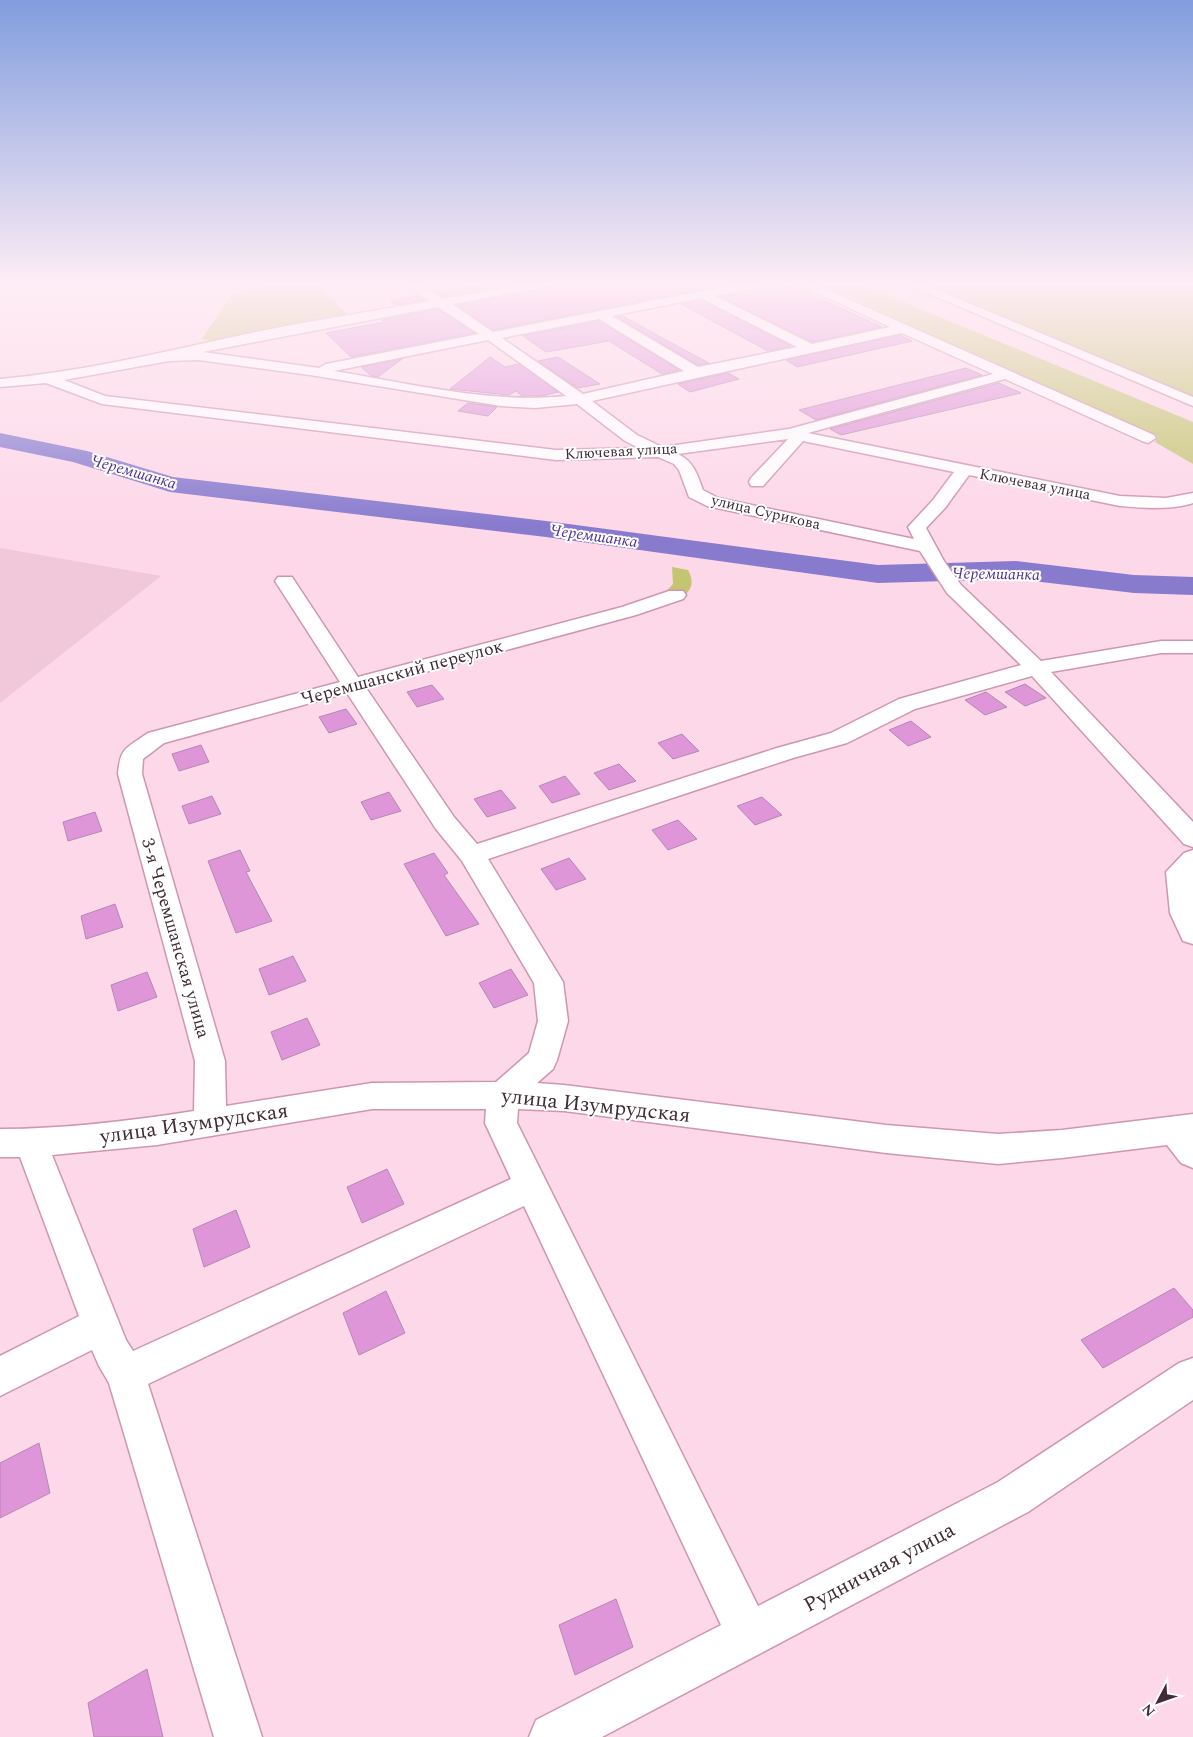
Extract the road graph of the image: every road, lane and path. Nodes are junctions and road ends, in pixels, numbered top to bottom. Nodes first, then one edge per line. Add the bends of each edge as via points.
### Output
1 (128, 364) edge
2 (259, 364) edge
3 (345, 364) edge
4 (530, 364) edge
5 (683, 364) edge
6 (734, 364) edge
7 (986, 364) edge
8 (1103, 364) edge
9 (310, 371) junction
10 (696, 372) junction
11 (1008, 374) junction
12 (48, 378) junction
13 (0, 383) edge
14 (580, 399) junction
15 (1193, 402) edge
16 (794, 435) junction
17 (1148, 438) dead end
18 (658, 452) junction
19 (964, 470) junction
20 (757, 482) dead end
21 (1193, 498) edge
22 (927, 547) junction
23 (285, 581) dead end
24 (676, 595) dead end
25 (1193, 648) edge
26 (1036, 668) junction
27 (353, 685) junction
28 (132, 756) joint
29 (1193, 838) edge
30 (472, 856) junction
31 (1193, 859) edge
32 (1193, 934) edge
33 (503, 1095) junction
34 (210, 1122) junction
35 (1187, 1137) edge
36 (15, 1143) edge
37 (531, 1186) junction
38 (102, 1324) junction
39 (126, 1374) junction
40 (0, 1377) edge
41 (1193, 1377) edge
42 (749, 1635) junction
43 (238, 1737) edge
44 (553, 1737) edge

1 - 12 street
2 - 9 street
3 - 9 street
4 - 14 street, улица Сурикова
5 - 10 street
6 - 10 street
7 - 11 street
8 - 15 street
9 - 14 street via 501,402 535,404
10 - 14 street
11 - 16 street
11 - 17 street
12 - 13 street
12 - 18 street, Ключевая улица via 102,400 370,434 556,455
14 - 18 street, улица Сурикова via 631,438
16 - 18 street, Ключевая улица
16 - 19 street, Ключевая улица
16 - 20 street
18 - 22 street, улица Сурикова via 680,461 687,468 695,493 713,502
19 - 21 street, Ключевая улица via 1120,501 1180,503
19 - 22 street via 917,527
22 - 26 street via 954,589
23 - 27 street
24 - 27 street, Черемшанский переулок via 629,612
25 - 26 street via 1161,647
26 - 29 street
26 - 30 street via 906,704 839,738
27 - 28 street, Черемшанский переулок via 156,738
27 - 30 street via 445,822
28 - 34 street, 3-я Черемшанская улица via 130,774 210,1060
30 - 33 street via 548,982 550,992 553,1021 542,1060
31 - 32 street via 1179,872 1183,910
33 - 34 street, улица Изумрудская via 372,1096
33 - 35 street, улица Изумрудская via 564,1098 998,1149
33 - 37 street via 501,1123
34 - 36 street, улица Изумрудская via 158,1131
36 - 38 street
37 - 39 street
37 - 42 street
38 - 39 street via 112,1353
38 - 40 street
39 - 43 street
41 - 42 street, Рудничная улица via 1013,1497
42 - 44 street, Рудничная улица

